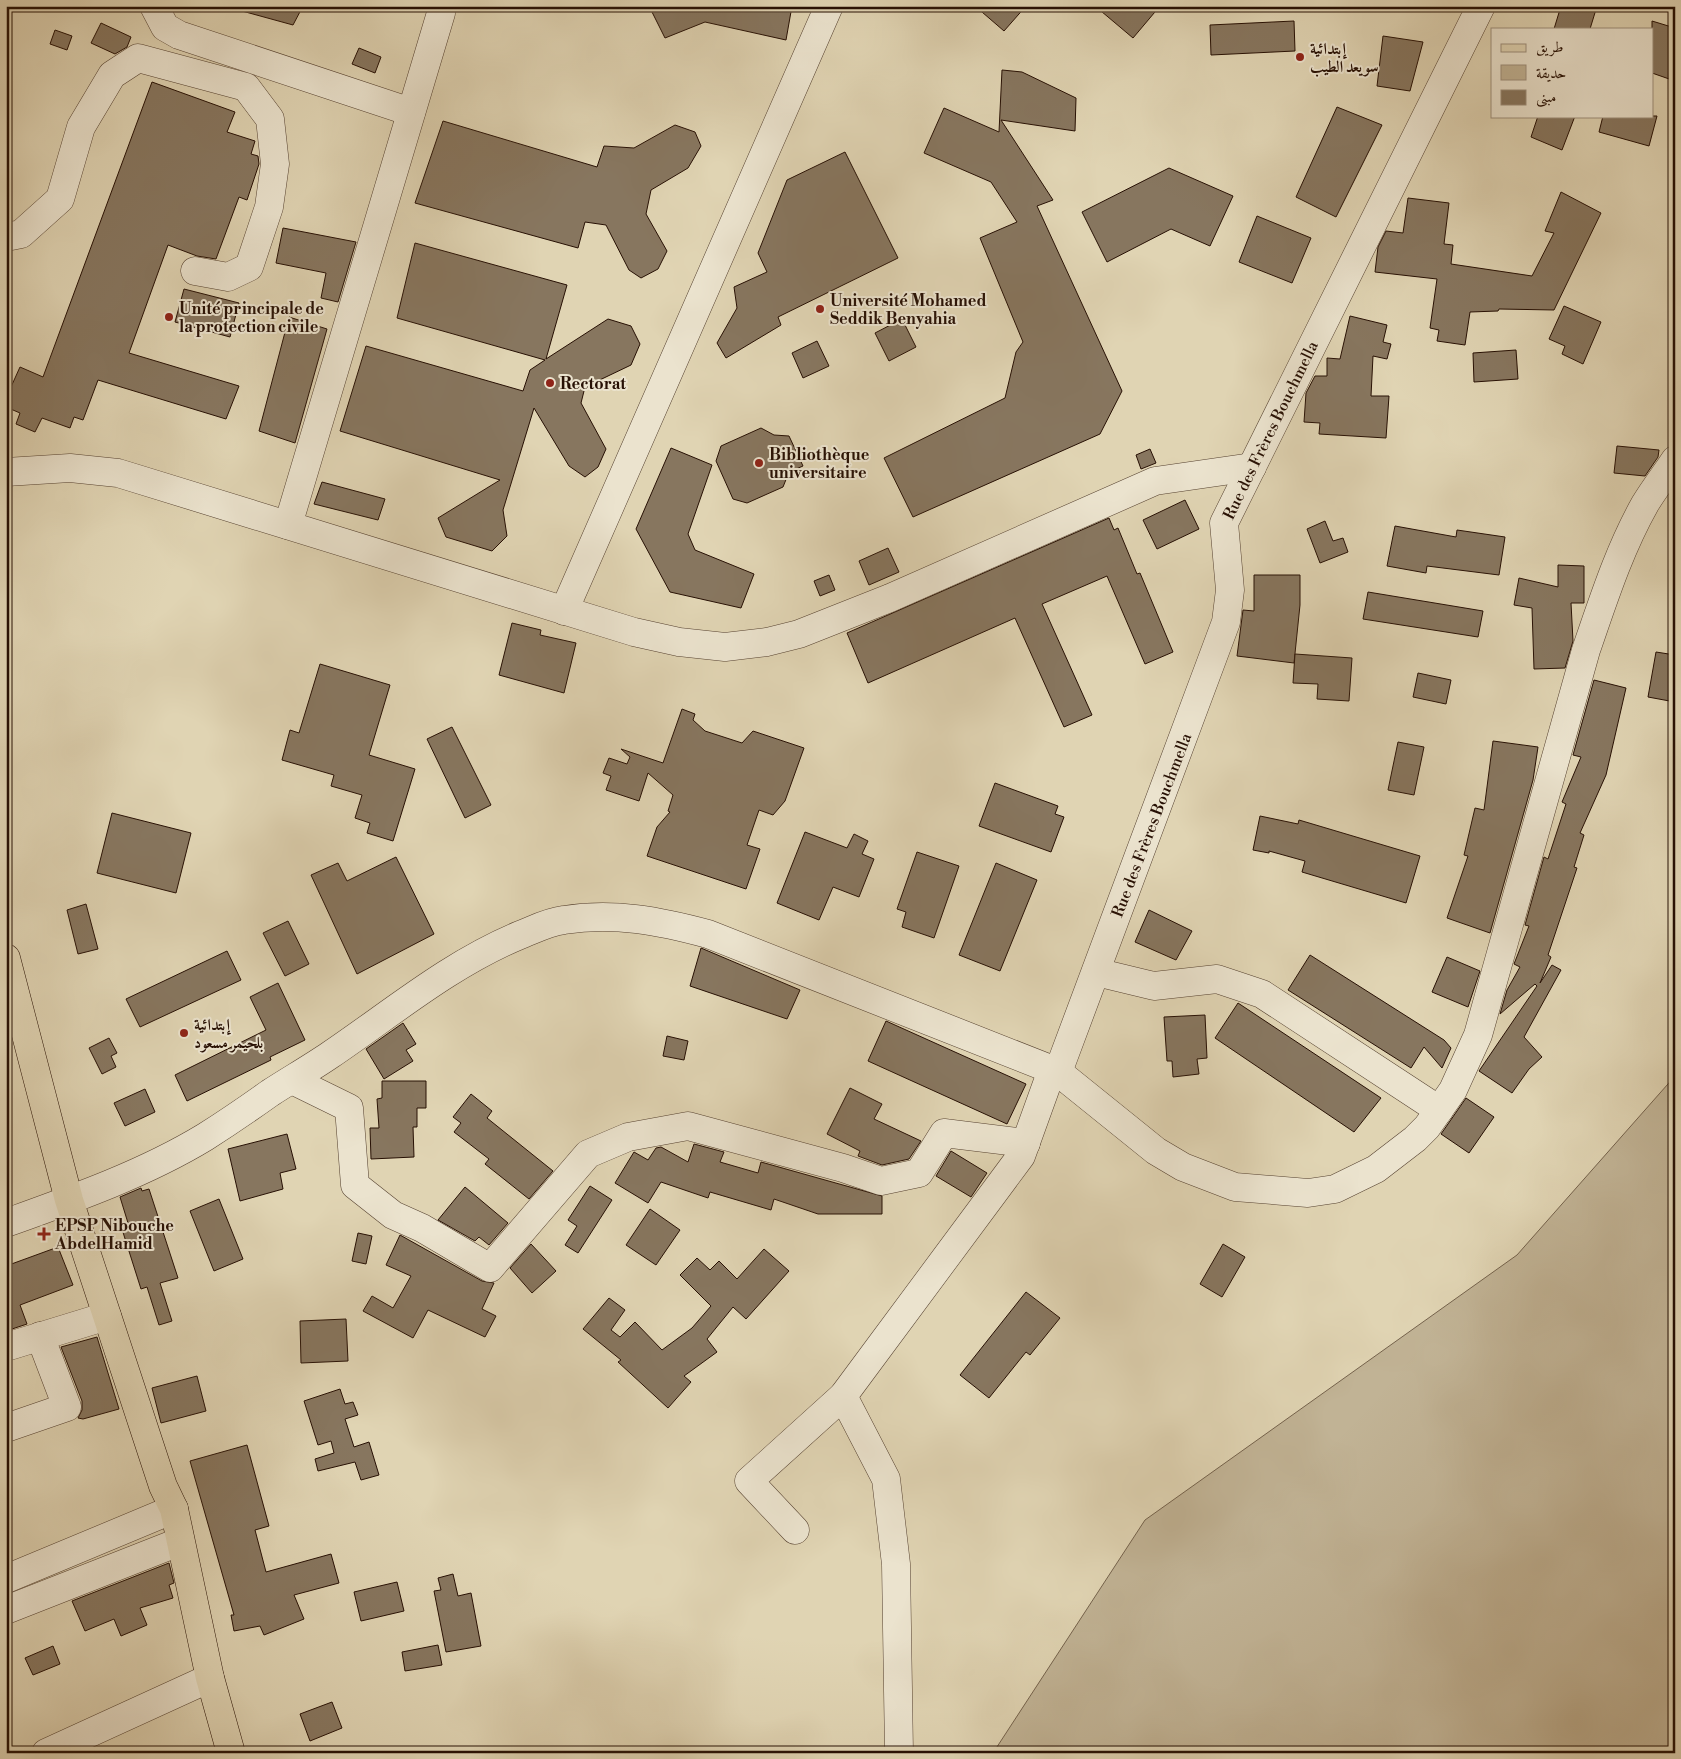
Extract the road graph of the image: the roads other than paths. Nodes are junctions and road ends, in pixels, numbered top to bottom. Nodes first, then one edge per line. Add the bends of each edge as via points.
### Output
1 (154, 6) edge
2 (830, 6) edge
3 (1480, 6) edge
4 (441, 13) dead end
5 (411, 112) junction
6 (6, 237) edge
7 (195, 271) dead end
8 (1675, 460) edge
9 (1252, 467) junction
10 (6, 472) edge
11 (288, 525) junction
12 (564, 611) junction
13 (6, 958) edge
14 (1096, 972) junction
15 (1055, 1071) junction
16 (292, 1080) junction
17 (1439, 1110) junction
18 (1026, 1143) junction
19 (69, 1200) junction
20 (6, 1223) edge
21 (107, 1316) junction
22 (40, 1336) junction
23 (6, 1347) edge
24 (843, 1396) junction
25 (6, 1428) edge
26 (174, 1509) junction
27 (795, 1530) dead end
28 (179, 1542) junction
29 (6, 1578) edge
30 (6, 1610) edge
31 (210, 1678) junction
32 (46, 1753) edge
33 (231, 1753) edge
34 (899, 1753) edge

1 - 5 street via 166,27 179,35
2 - 12 street
3 - 9 street, Rue des Frères Bouchmella
4 - 5 street
5 - 11 street
6 - 7 street via 21,234 60,199 81,127 112,75 138,58 246,87 270,119 275,164 270,207 249,267 228,277
8 - 17 street via 1645,504 1600,609 1478,1035 1453,1090
9 - 12 street via 1155,481 890,598 799,634 767,642 725,647 679,642
9 - 14 street, Rue des Frères Bouchmella via 1224,524 1230,590 1226,622
10 - 11 street via 70,468 118,473
11 - 12 street
13 - 19 main road
14 - 15 street, Rue des Frères Bouchmella
14 - 17 street via 1154,986 1217,980 1262,994
15 - 16 street via 708,934 667,923 618,916 558,921 506,941 439,979
15 - 17 street via 1156,1151 1183,1166 1235,1186 1282,1192 1335,1190 1355,1181 1415,1139
15 - 18 street, Rue des Frères Bouchmella
16 - 18 street via 349,1108 355,1185 393,1215 490,1268 588,1154 628,1137 688,1126 881,1181 919,1173 944,1133
16 - 19 street via 189,1146
18 - 24 street, Rue des Frères Bouchmella via 1021,1156
19 - 20 street
19 - 21 main road
21 - 22 street
21 - 26 main road via 163,1486
22 - 23 street
22 - 25 street via 67,1407
24 - 27 street, Rue des Frères Bouchmella via 749,1481
24 - 34 street via 886,1479 896,1564
26 - 28 main road
26 - 29 street
28 - 30 street
28 - 31 main road
31 - 32 street
31 - 33 main road

